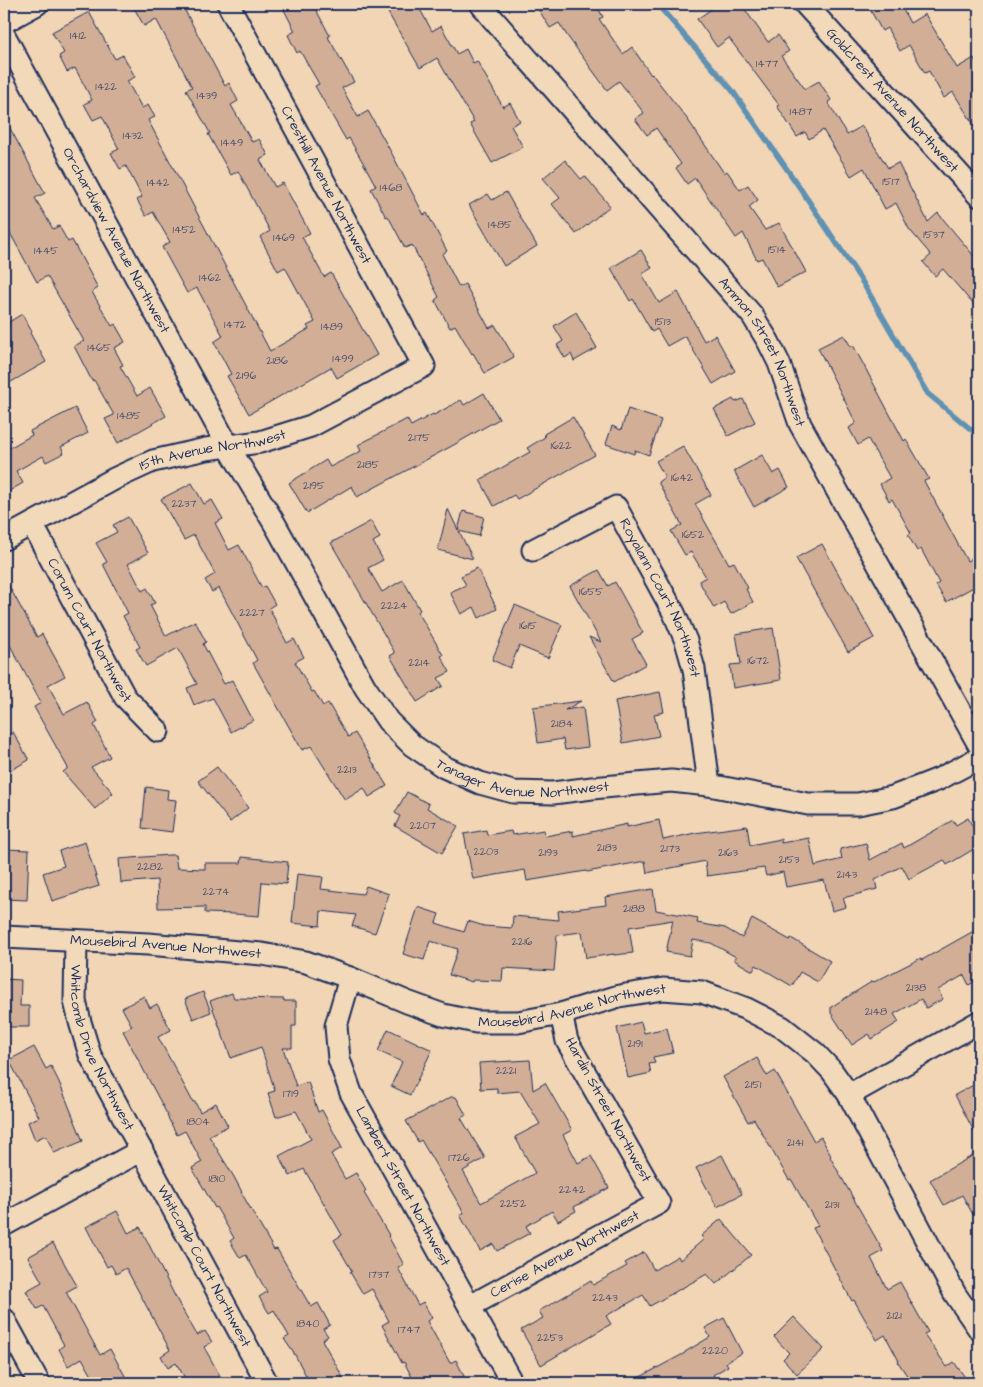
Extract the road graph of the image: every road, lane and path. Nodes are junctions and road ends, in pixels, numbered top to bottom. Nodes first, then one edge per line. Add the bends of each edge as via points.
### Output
1 (36, 4) edge
2 (228, 4) edge
3 (481, 4) edge
4 (805, 4) edge
5 (4, 22) edge
6 (4, 35) edge
7 (979, 196) edge
8 (424, 366) joint
9 (228, 446) junction
10 (32, 524) junction
11 (4, 539) edge
12 (532, 550) dead end
13 (158, 730) dead end
14 (979, 745) edge
15 (979, 758) edge
16 (709, 785) junction
17 (4, 937) edge
18 (76, 941) junction
19 (350, 978) junction
20 (561, 1014) junction
21 (979, 1022) edge
22 (849, 1095) junction
23 (142, 1150) junction
24 (659, 1203) joint
25 (4, 1225) edge
26 (470, 1306) junction
27 (4, 1319) edge
28 (979, 1329) edge
29 (39, 1383) edge
30 (267, 1383) edge
31 (512, 1383) edge

1 - 5 street
2 - 8 street, Cresthill Avenue Northwest
3 - 14 street, Ammon Street Northwest via 752,315 779,364 800,424
4 - 7 street, Goldcrest Avenue Northwest
6 - 9 street, Orchardview Avenue Northwest
8 - 9 street, 15th Avenue Northwest via 311,426 260,442
9 - 10 street, 15th Avenue Northwest via 153,461
9 - 16 street, Tanager Avenue Northwest via 365,687 388,721 412,745 444,767 480,783 513,792 553,794 671,781
10 - 11 street, 15th Avenue Northwest
10 - 13 street, Corum Court Northwest via 125,697
12 - 16 street, Royalann Court Northwest via 616,507 686,641 694,669
15 - 16 street, Tanager Avenue Northwest via 939,780 893,797 858,804 808,804
17 - 18 street, Mousebird Avenue Northwest
18 - 19 street, Mousebird Avenue Northwest via 262,954 306,962
18 - 23 street, Whitcomb Drive Northwest via 75,1001 90,1055
19 - 20 street, Mousebird Avenue Northwest via 442,1015 476,1022 518,1022
19 - 26 street, Lambert Street Northwest via 336,1026 339,1059 351,1092
20 - 22 street, Mousebird Avenue Northwest via 619,996 663,989 702,992 782,1026 815,1053
20 - 24 street, Hardin Street Northwest via 567,1041
21 - 22 street
22 - 28 street, Mousebird Avenue Northwest via 956,1294
23 - 25 street
23 - 30 street, Whitcomb Court Northwest
24 - 26 street, Cerise Avenue Northwest
26 - 31 street, Lambert Street Northwest
27 - 29 street

